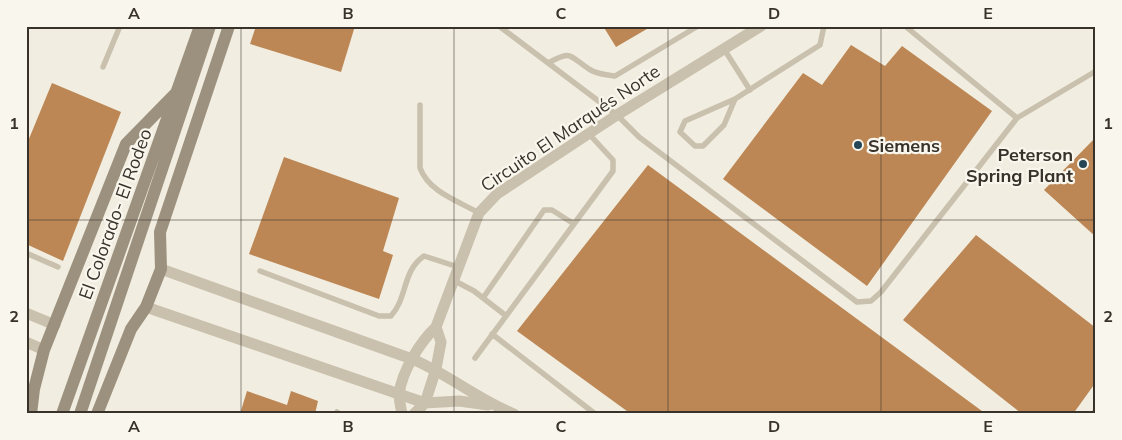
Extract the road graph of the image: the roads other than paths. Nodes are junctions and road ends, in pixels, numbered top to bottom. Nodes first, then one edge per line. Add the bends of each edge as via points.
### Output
1 (120, 26) edge
2 (200, 26) edge
3 (210, 26) edge
4 (229, 26) edge
5 (499, 26) edge
6 (698, 26) edge
7 (824, 26) edge
8 (905, 26) edge
9 (754, 28) edge
10 (724, 49) junction
11 (548, 62) junction
12 (103, 67) dead end
13 (1096, 71) edge
14 (178, 90) junction
15 (750, 90) junction
16 (735, 99) junction
17 (420, 105) dead end
18 (617, 115) junction
19 (1017, 118) junction
20 (588, 134) junction
21 (479, 213) junction
22 (574, 224) junction
23 (26, 253) edge
24 (58, 267) dead end
25 (458, 267) junction
26 (161, 269) junction
27 (260, 271) dead end
28 (453, 280) junction
29 (483, 298) junction
30 (146, 307) junction
31 (26, 313) edge
32 (505, 315) junction
33 (55, 325) junction
34 (436, 327) junction
35 (492, 334) junction
36 (26, 342) edge
37 (44, 350) junction
38 (476, 358) dead end
39 (412, 359) junction
40 (436, 370) junction
41 (399, 394) junction
42 (424, 403) junction
43 (492, 405) junction
44 (1096, 410) edge
45 (594, 413) edge
46 (31, 414) edge
47 (62, 414) edge
48 (80, 414) edge
49 (97, 414) edge
50 (402, 414) edge
51 (414, 414) edge
52 (514, 414) edge
53 (1092, 414) edge

1 - 12 lane
2 - 14 main road, El Colorado- El Rodeo
3 - 48 main road, El Colorado- El Rodeo
4 - 26 main road via 160,232
5 - 11 lane
6 - 11 lane via 615,76 590,70 570,54
7 - 15 lane via 820,45
8 - 19 lane
9 - 10 street, Circuito El Marqués Norte
10 - 15 lane
10 - 18 street, Circuito El Marqués Norte
11 - 18 lane
13 - 19 lane
14 - 33 main road via 126,144
14 - 47 main road, El Colorado- El Rodeo
15 - 16 lane
16 - 16 lane via 724,125 703,146 695,146 680,132 685,121
17 - 21 lane via 420,168 424,178 433,188
18 - 19 lane via 639,137 857,302 871,300 881,292
18 - 20 street, Circuito El Marqués Norte
20 - 21 street, Circuito El Marqués Norte via 497,194
20 - 22 lane via 615,165 614,171
21 - 25 street, Circuito El Marqués Norte
22 - 29 lane via 552,210 544,210
22 - 32 lane
23 - 24 lane
25 - 27 lane via 424,256 414,263 397,309 391,316 379,316
25 - 28 street, Circuito El Marqués Norte
26 - 30 main road
26 - 39 street
28 - 29 lane
28 - 34 street, Circuito El Marqués Norte
29 - 32 lane
30 - 41 street
30 - 49 main road via 131,329
31 - 33 street
32 - 35 lane
33 - 37 main road
34 - 39 street, Circuito El Marqués Norte via 424,338
34 - 40 street, Circuito El Marqués Norte via 441,342
35 - 38 lane
35 - 45 lane
36 - 37 street
37 - 46 main road
39 - 40 street
39 - 41 street, Circuito El Marqués Norte
40 - 42 street, Circuito El Marqués Norte
40 - 43 street
41 - 42 street
41 - 50 street, Circuito El Marqués Norte
42 - 43 street via 459,401
42 - 51 street, Circuito El Marqués Norte
43 - 52 street
44 - 53 lane

